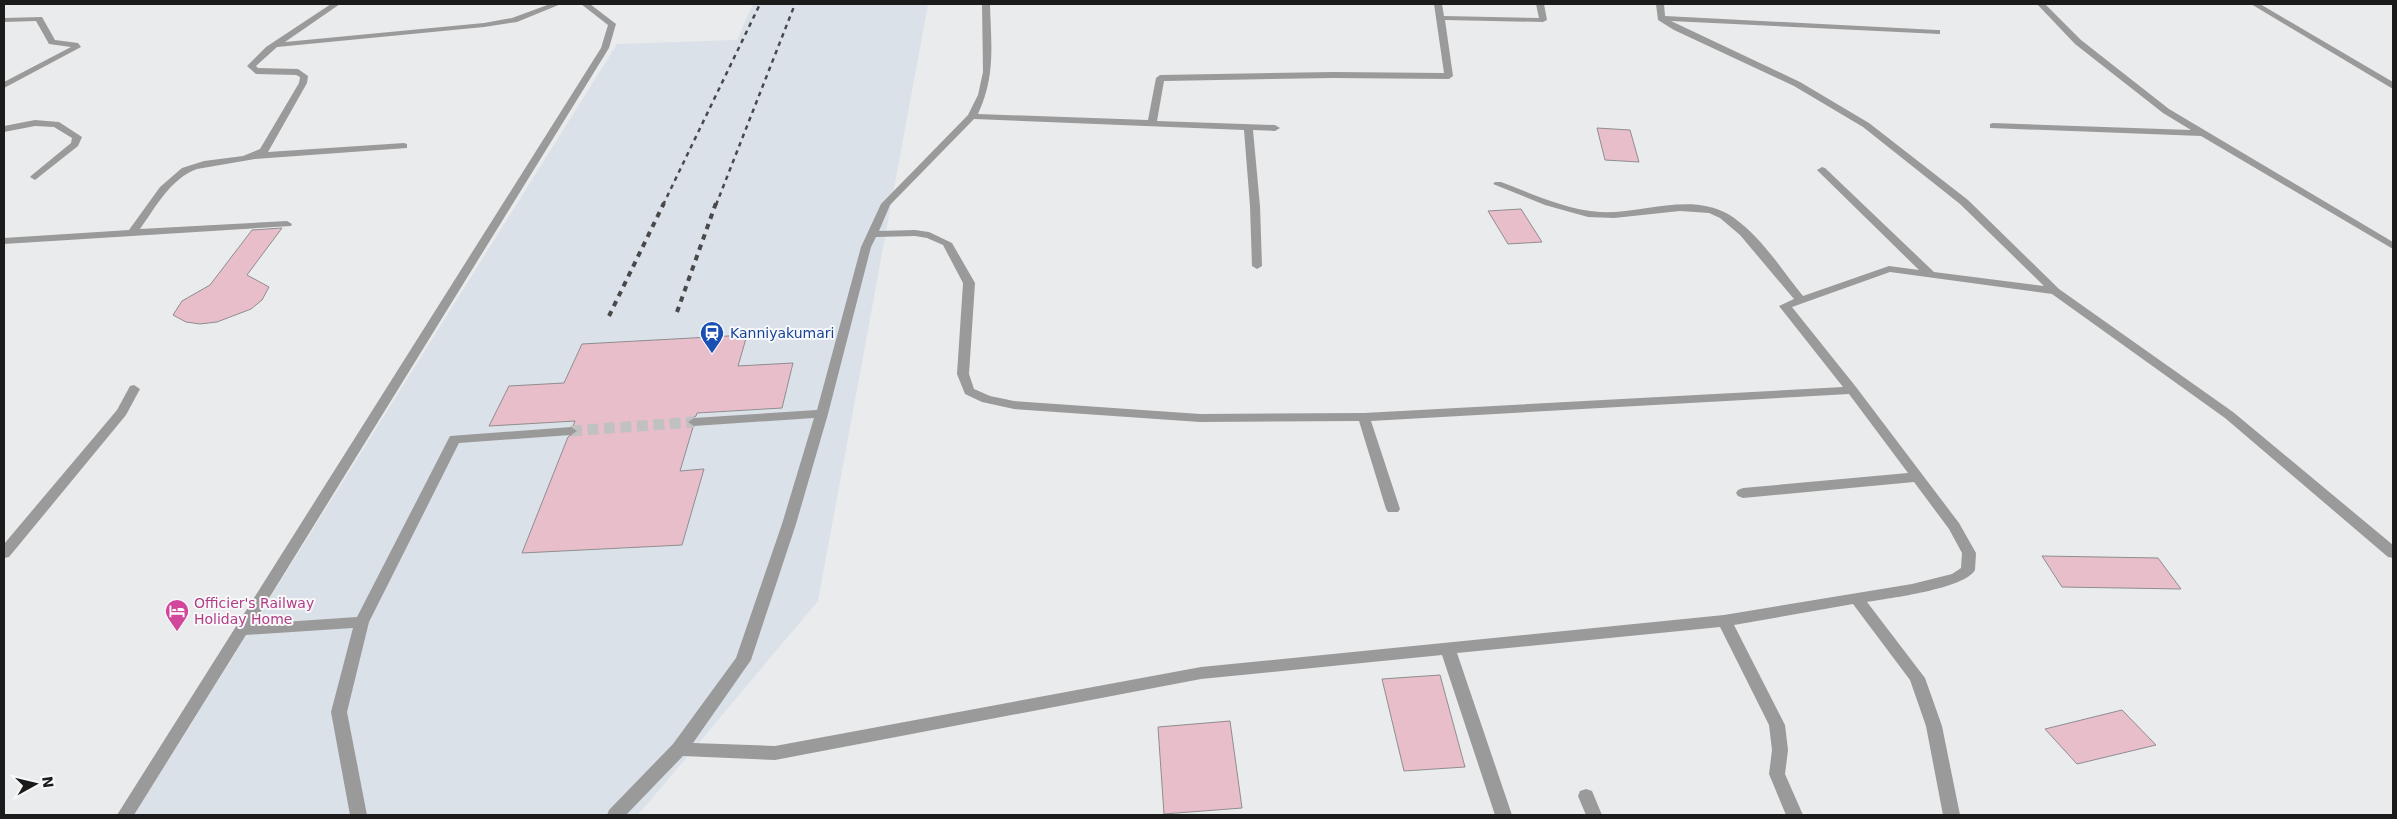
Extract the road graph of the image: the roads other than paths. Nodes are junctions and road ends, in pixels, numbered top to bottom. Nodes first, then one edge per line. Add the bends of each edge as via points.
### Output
1 (336, 4) edge
2 (557, 4) edge
3 (585, 4) edge
4 (986, 4) edge
5 (1438, 4) edge
6 (1540, 4) edge
7 (1660, 4) edge
8 (2041, 4) edge
9 (2255, 4) edge
10 (1440, 18) junction
11 (1662, 18) junction
12 (4, 20) edge
13 (1937, 32) dead end
14 (275, 45) junction
15 (4, 85) edge
16 (2393, 86) edge
17 (972, 116) junction
18 (1152, 123) junction
19 (1993, 126) dead end
20 (1248, 128) junction
21 (1275, 128) dead end
22 (4, 129) edge
23 (2201, 133) junction
24 (404, 146) dead end
25 (256, 156) junction
26 (1822, 170) dead end
27 (35, 177) dead end
28 (1498, 184) dead end
29 (287, 224) dead end
30 (132, 233) junction
31 (872, 234) junction
32 (4, 241) edge
33 (2393, 246) edge
34 (1257, 266) dead end
35 (1931, 275) junction
36 (2055, 291) junction
37 (1801, 300) junction
38 (134, 389) dead end
39 (1852, 390) junction
40 (822, 414) junction
41 (1364, 417) junction
42 (694, 422) tunnel mouth
43 (571, 431) tunnel mouth
44 (1918, 477) junction
45 (1743, 492) dead end
46 (1393, 509) dead end
47 (4, 553) edge
48 (2393, 553) edge
49 (1857, 598) junction
50 (1724, 621) junction
51 (362, 622) junction
52 (241, 630) junction
53 (1447, 647) junction
54 (679, 749) junction
55 (1586, 796) dead end
56 (125, 815) edge
57 (359, 815) edge
58 (615, 815) edge
59 (1504, 815) edge
60 (1594, 815) edge
61 (1795, 815) edge
62 (1952, 815) edge

1 - 14 street
2 - 14 street via 514,20 484,25
3 - 52 street via 612,24 605,48
4 - 17 street via 986,72 982,95
5 - 10 street
6 - 10 street via 1543,20
7 - 11 street
8 - 23 street via 2078,42 2166,111
9 - 16 street
10 - 18 street via 1449,76 1160,78
11 - 13 street
11 - 36 street via 1797,84 1866,125 1964,202
12 - 15 street via 39,20 52,42 77,47
14 - 25 street via 250,66 256,71 298,72 304,76 303,83 264,151
17 - 18 street
17 - 31 street via 886,204
18 - 20 street
19 - 23 street
20 - 21 street
20 - 34 street
22 - 27 street via 35,123 56,124 77,137 75,144
23 - 33 street
24 - 25 street
25 - 30 street via 184,171 173,179
26 - 35 street
28 - 37 street via 1598,215 1689,209 1723,216 1739,228
29 - 30 street
30 - 32 street
31 - 40 street
31 - 41 street via 915,233 947,243 969,283 963,374 969,391 986,399 1014,405 1200,418
35 - 36 street
35 - 37 street via 1889,269
36 - 48 street via 2229,415
37 - 39 street via 1785,306
38 - 47 street via 122,412
39 - 41 street
39 - 44 street
40 - 42 street
40 - 54 street via 743,660
41 - 46 street
43 - 51 street via 455,439
44 - 45 street
44 - 49 street via 1954,526 1969,553 1968,570 1956,578
49 - 50 street
49 - 62 street via 1917,678 1934,726
50 - 53 street
50 - 61 street via 1776,725 1780,750 1777,774
51 - 52 street
51 - 57 street via 339,712
52 - 56 street
53 - 54 street via 1201,673 775,753
53 - 59 street
54 - 58 street
55 - 60 street

